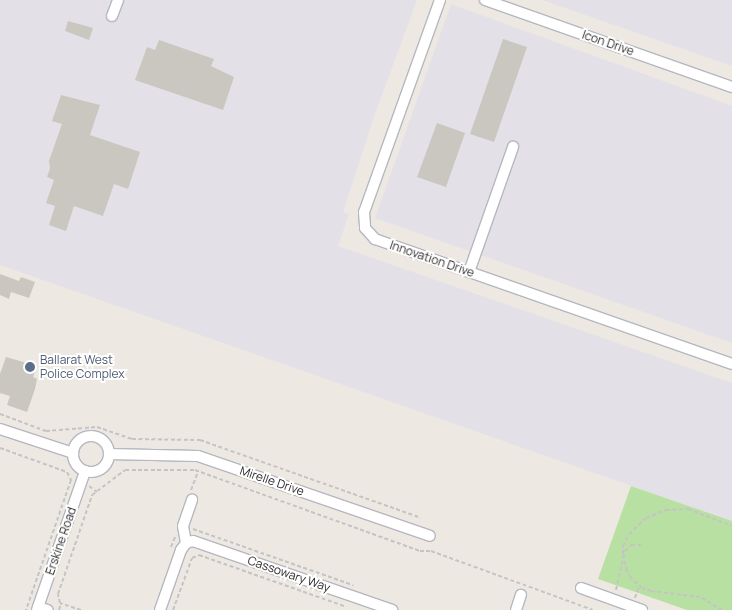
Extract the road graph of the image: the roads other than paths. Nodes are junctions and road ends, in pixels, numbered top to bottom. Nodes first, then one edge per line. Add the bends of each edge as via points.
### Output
1 (118, 0) edge
2 (440, 0) edge
3 (484, 0) edge
4 (112, 16) dead end
5 (732, 87) edge
6 (513, 147) dead end
7 (469, 272) junction
8 (732, 364) edge
9 (0, 429) edge
10 (73, 453) junction
11 (109, 454) junction
12 (85, 471) junction
13 (190, 499) road end
14 (430, 536) dead end
15 (186, 543) junction
16 (581, 588) dead end
17 (521, 596) dead end
18 (41, 609) edge
19 (160, 610) edge
20 (392, 610) edge
21 (516, 610) edge
22 (642, 610) edge

1 - 4 street
2 - 7 street, Innovation Drive via 364,212 364,228 375,239
3 - 5 street, Icon Drive
6 - 7 street
7 - 8 street, Innovation Drive
9 - 10 street
10 - 11 street via 77,442 94,436 105,442
10 - 12 street via 76,464
11 - 12 street via 102,469
11 - 14 street, Mirelle Drive via 198,456
12 - 18 street, Erskine Road
13 - 15 street via 183,526
15 - 19 street
15 - 20 street, Cassowary Way via 195,541
16 - 22 street
17 - 21 street

